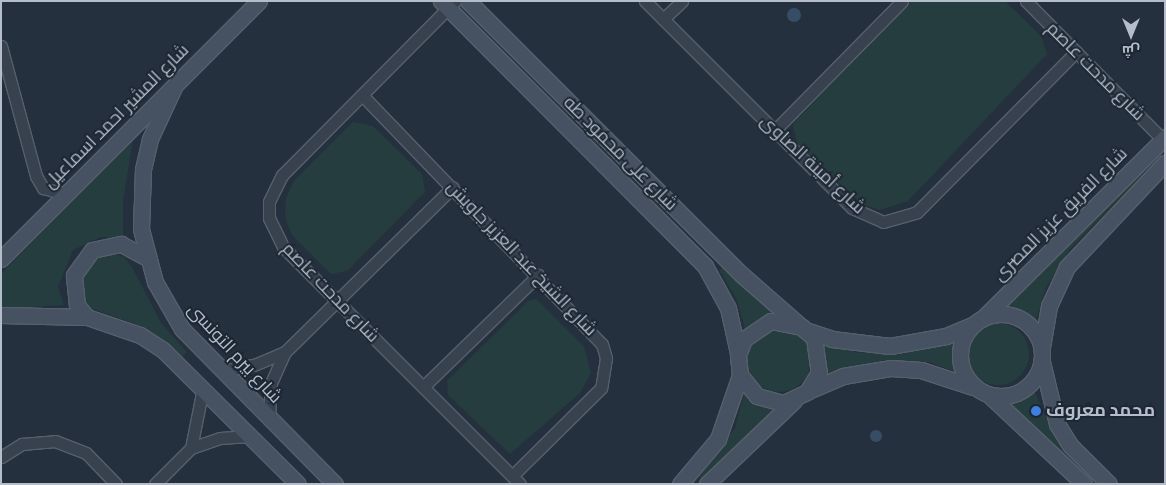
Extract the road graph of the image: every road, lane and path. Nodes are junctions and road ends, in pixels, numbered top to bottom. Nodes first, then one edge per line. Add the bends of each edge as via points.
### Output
1 (259, 1) edge
2 (468, 1) edge
3 (645, 1) edge
4 (682, 1) edge
5 (902, 1) edge
6 (1026, 1) edge
7 (448, 4) edge
8 (663, 19) junction
9 (1, 46) edge
10 (1076, 52) junction
11 (175, 85) junction
12 (362, 95) junction
13 (774, 131) junction
14 (1164, 140) edge
15 (1165, 163) edge
16 (452, 187) junction
17 (66, 194) junction
18 (148, 258) junction
19 (1, 259) edge
20 (538, 275) junction
21 (336, 300) junction
22 (1, 315) edge
23 (87, 317) junction
24 (977, 321) junction
25 (804, 329) junction
26 (284, 352) junction
27 (738, 354) junction
28 (1042, 354) junction
29 (222, 371) junction
30 (740, 375) junction
31 (423, 387) junction
32 (203, 388) junction
33 (983, 391) junction
34 (802, 396) junction
35 (269, 418) junction
36 (250, 436) junction
37 (192, 448) junction
38 (1, 458) edge
39 (516, 480) edge
40 (116, 484) edge
41 (155, 484) edge
42 (298, 484) edge
43 (335, 484) edge
44 (680, 484) edge
45 (707, 484) edge
46 (1084, 484) edge
47 (1109, 484) edge

1 - 11 street, شارع المشير احمد اسماعيل
2 - 25 street, شارع على محمود طه via 761,293
3 - 8 street, شارع أمينة الصاوى
4 - 8 street
5 - 13 street
6 - 10 street, شارع مدحت عاصم
7 - 12 street, شارع مدحت عاصم
7 - 27 street, شارع على محمود طه via 705,266 728,308
8 - 13 street, شارع أمينة الصاوى
9 - 17 street via 36,176 43,188
10 - 13 street, شارع أمينة الصاوى via 916,212 901,220 883,222 852,208
10 - 14 street, شارع مدحت عاصم
11 - 17 street, شارع المشير احمد اسماعيل
11 - 18 street, شارع بيرم التونسى via 150,139 143,168 141,228
12 - 16 street, شارع الشيخ عبد العزيز جاويش
12 - 21 street, شارع مدحت عاصم via 282,175 269,202 271,226 283,247
14 - 24 street, شارع الفريق عزيز المصرى
15 - 28 street, شارع الفريق عزيز المصرى via 1067,267 1049,306
16 - 20 street, شارع الشيخ عبد العزيز جاويش
16 - 21 street
17 - 19 street, شارع المشير احمد اسماعيل
18 - 23 street via 121,244 92,250 74,275 73,290
18 - 29 street, شارع بيرم التونسى via 166,306
20 - 31 street
20 - 39 street, شارع الشيخ عبد العزيز جاويش via 602,344 606,374 591,400
21 - 26 street
21 - 31 street, شارع مدحت عاصم
22 - 23 street
23 - 32 street via 140,335
24 - 25 street, شارع الفريق عزيز المصرى via 946,336 890,346 832,340
24 - 28 street via 997,314 1026,322
24 - 33 street via 960,350 967,378
25 - 27 street via 787,321 763,324 744,339
25 - 34 street via 821,361
26 - 29 street via 254,365
26 - 35 street via 271,383
27 - 30 street
28 - 33 street via 1037,374 1022,389 1002,396
28 - 47 street via 1057,424 1070,445
29 - 35 street, شارع بيرم التونسى
30 - 34 street via 756,396 769,402
30 - 44 street via 718,439
31 - 39 street, شارع مدحت عاصم
32 - 36 street
32 - 37 street
33 - 34 street via 921,370 891,368 843,376
33 - 46 street
34 - 45 street
35 - 43 street, شارع بيرم التونسى
36 - 37 street via 220,438
36 - 42 street
37 - 41 street
38 - 40 street via 22,444 55,441 86,453

